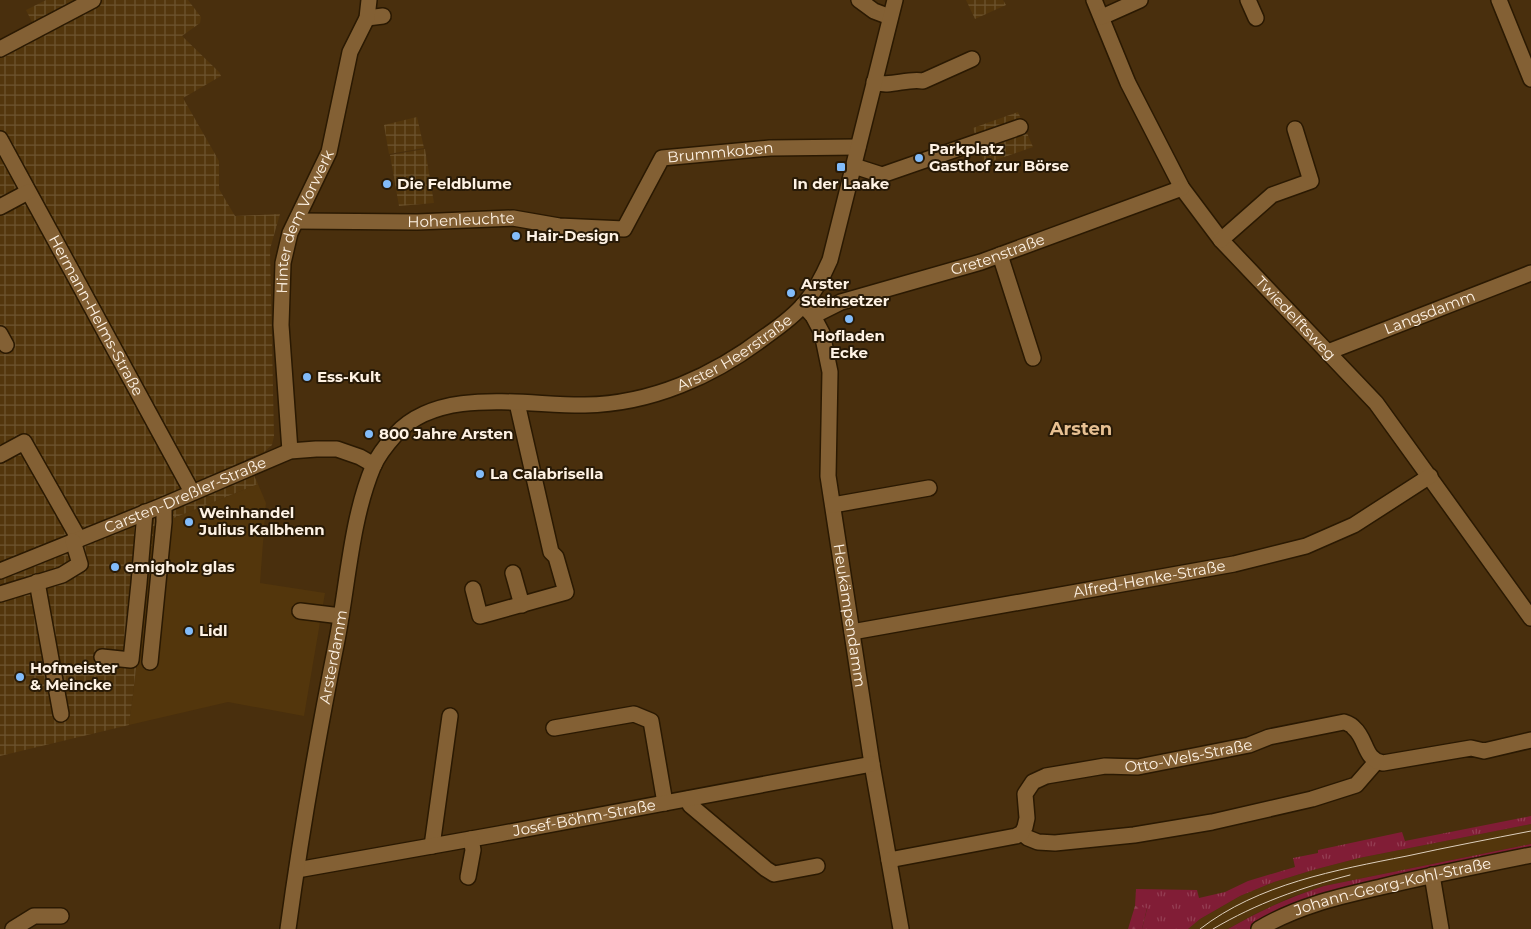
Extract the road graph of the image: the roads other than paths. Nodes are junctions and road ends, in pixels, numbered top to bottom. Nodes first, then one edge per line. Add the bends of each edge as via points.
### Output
1 (93, 0) edge
2 (370, 0) edge
3 (859, 0) edge
4 (894, 0) edge
5 (1094, 0) edge
6 (1140, 0) edge
7 (1248, 0) edge
8 (1498, 0) edge
9 (383, 16) dead end
10 (890, 17) junction
11 (1102, 17) junction
12 (367, 18) junction
13 (1256, 18) dead end
14 (0, 49) edge
15 (972, 59) dead end
16 (1529, 70) edge
17 (874, 82) junction
18 (1020, 127) dead end
19 (1295, 129) dead end
20 (0, 139) edge
21 (858, 147) junction
22 (854, 166) junction
23 (1182, 188) junction
24 (28, 192) junction
25 (0, 207) edge
26 (296, 221) junction
27 (624, 230) joint
28 (1222, 240) junction
29 (1000, 255) junction
30 (1531, 273) edge
31 (808, 311) junction
32 (1328, 352) junction
33 (1033, 358) dead end
34 (517, 403) junction
35 (431, 410) joint
36 (290, 451) junction
37 (0, 455) edge
38 (374, 465) junction
39 (1430, 476) junction
40 (929, 488) dead end
41 (192, 492) junction
42 (164, 505) junction
43 (833, 505) junction
44 (145, 512) junction
45 (76, 540) junction
46 (2, 565) edge
47 (513, 572) dead end
48 (37, 582) junction
49 (473, 590) dead end
50 (0, 594) edge
51 (522, 604) junction
52 (300, 611) dead end
53 (341, 616) junction
54 (1531, 618) edge
55 (852, 632) junction
56 (102, 657) dead end
57 (150, 662) dead end
58 (62, 714) dead end
59 (450, 716) dead end
60 (554, 728) dead end
61 (1531, 740) edge
62 (1376, 762) junction
63 (872, 764) junction
64 (688, 799) junction
65 (665, 804) junction
66 (1022, 833) junction
67 (471, 839) junction
68 (432, 846) junction
69 (1531, 855) edge
70 (889, 860) junction
71 (817, 866) dead end
72 (297, 870) junction
73 (1432, 875) junction
74 (468, 877) dead end
75 (61, 916) dead end
76 (1263, 928) edge
77 (13, 929) edge
78 (288, 929) edge
79 (901, 929) edge
80 (1441, 929) edge

1 - 14 street
2 - 12 street, Hinter dem Vorwerk
3 - 10 street
4 - 10 street, Arster Heerstraße
5 - 11 street, Twiedelftsweg
6 - 11 street
7 - 13 street
8 - 16 street
9 - 12 street
10 - 17 street, Arster Heerstraße
11 - 23 street, Twiedelftsweg via 1128,83
12 - 26 street, Hinter dem Vorwerk via 350,52 329,152
15 - 17 street via 923,81 883,86
17 - 21 street, Arster Heerstraße
18 - 22 street via 882,175
19 - 28 street via 1311,181 1272,195
20 - 24 street, Hermann-Helms-Straße
21 - 22 street, Arster Heerstraße
21 - 27 street, Brummkoben via 770,148 662,158
22 - 31 street, Arster Heerstraße via 830,260
23 - 28 street, Twiedelftsweg
23 - 29 street, Gretenstraße
24 - 25 street
24 - 41 street, Hermann-Helms-Straße
26 - 27 street, Hohenleuchte via 418,222 513,218 559,226
26 - 36 street, Hinter dem Vorwerk via 283,263 281,325
28 - 32 street, Twiedelftsweg
29 - 31 street, Gretenstraße
29 - 33 street
30 - 32 street, Langsdamm
31 - 34 street, Arster Heerstraße via 733,360 690,383 615,403
31 - 43 street, Heukämpendamm via 822,333 830,372 828,476
32 - 39 street, Twiedelftsweg via 1376,403
34 - 35 street, Arster Heerstraße via 470,403
34 - 51 street via 551,552 556,557 566,592
35 - 38 street, Arsterdamm via 397,432
36 - 38 street, Carsten-Dreßler-Straße via 337,449
36 - 41 street, Carsten-Dreßler-Straße
37 - 45 street via 24,442
38 - 53 street, Arsterdamm via 360,503
39 - 54 street, Twiedelftsweg
39 - 55 street, Alfred-Henke-Straße via 1354,524 1306,546 1234,564
40 - 43 street
41 - 42 street, Carsten-Dreßler-Straße
42 - 44 street, Carsten-Dreßler-Straße
42 - 57 street
43 - 55 street, Heukämpendamm
44 - 45 street, Carsten-Dreßler-Straße
44 - 56 street via 130,660
45 - 46 street, Carsten-Dreßler-Straße
45 - 48 street via 80,564 62,575
47 - 51 street
48 - 50 street
48 - 58 street
49 - 51 street via 480,616
52 - 53 street
53 - 72 street, Arsterdamm
55 - 63 street, Heukämpendamm
59 - 68 street
60 - 65 street via 634,714 651,721
61 - 62 street via 1484,751 1471,748
62 - 66 street via 1356,785 1312,799 1212,822 1134,835 1055,843 1038,842
62 - 66 street, Otto-Wels-Straße via 1354,727 1344,722 1138,767 1105,766 1046,776 1033,782 1025,794 1027,818
63 - 64 street, Josef-Böhm-Straße
63 - 70 street, Heukämpendamm
64 - 65 street, Josef-Böhm-Straße
64 - 71 street via 690,805 774,874
65 - 67 street, Josef-Böhm-Straße
66 - 70 street
67 - 68 street, Josef-Böhm-Straße
67 - 74 street via 473,850
68 - 72 street, Josef-Böhm-Straße
69 - 73 street, Johann-Georg-Kohl-Straße
70 - 79 street, Heukämpendamm
72 - 78 street, Arsterdamm
73 - 76 street, Johann-Georg-Kohl-Straße via 1326,900 1293,911
73 - 80 street
75 - 77 street via 34,916

